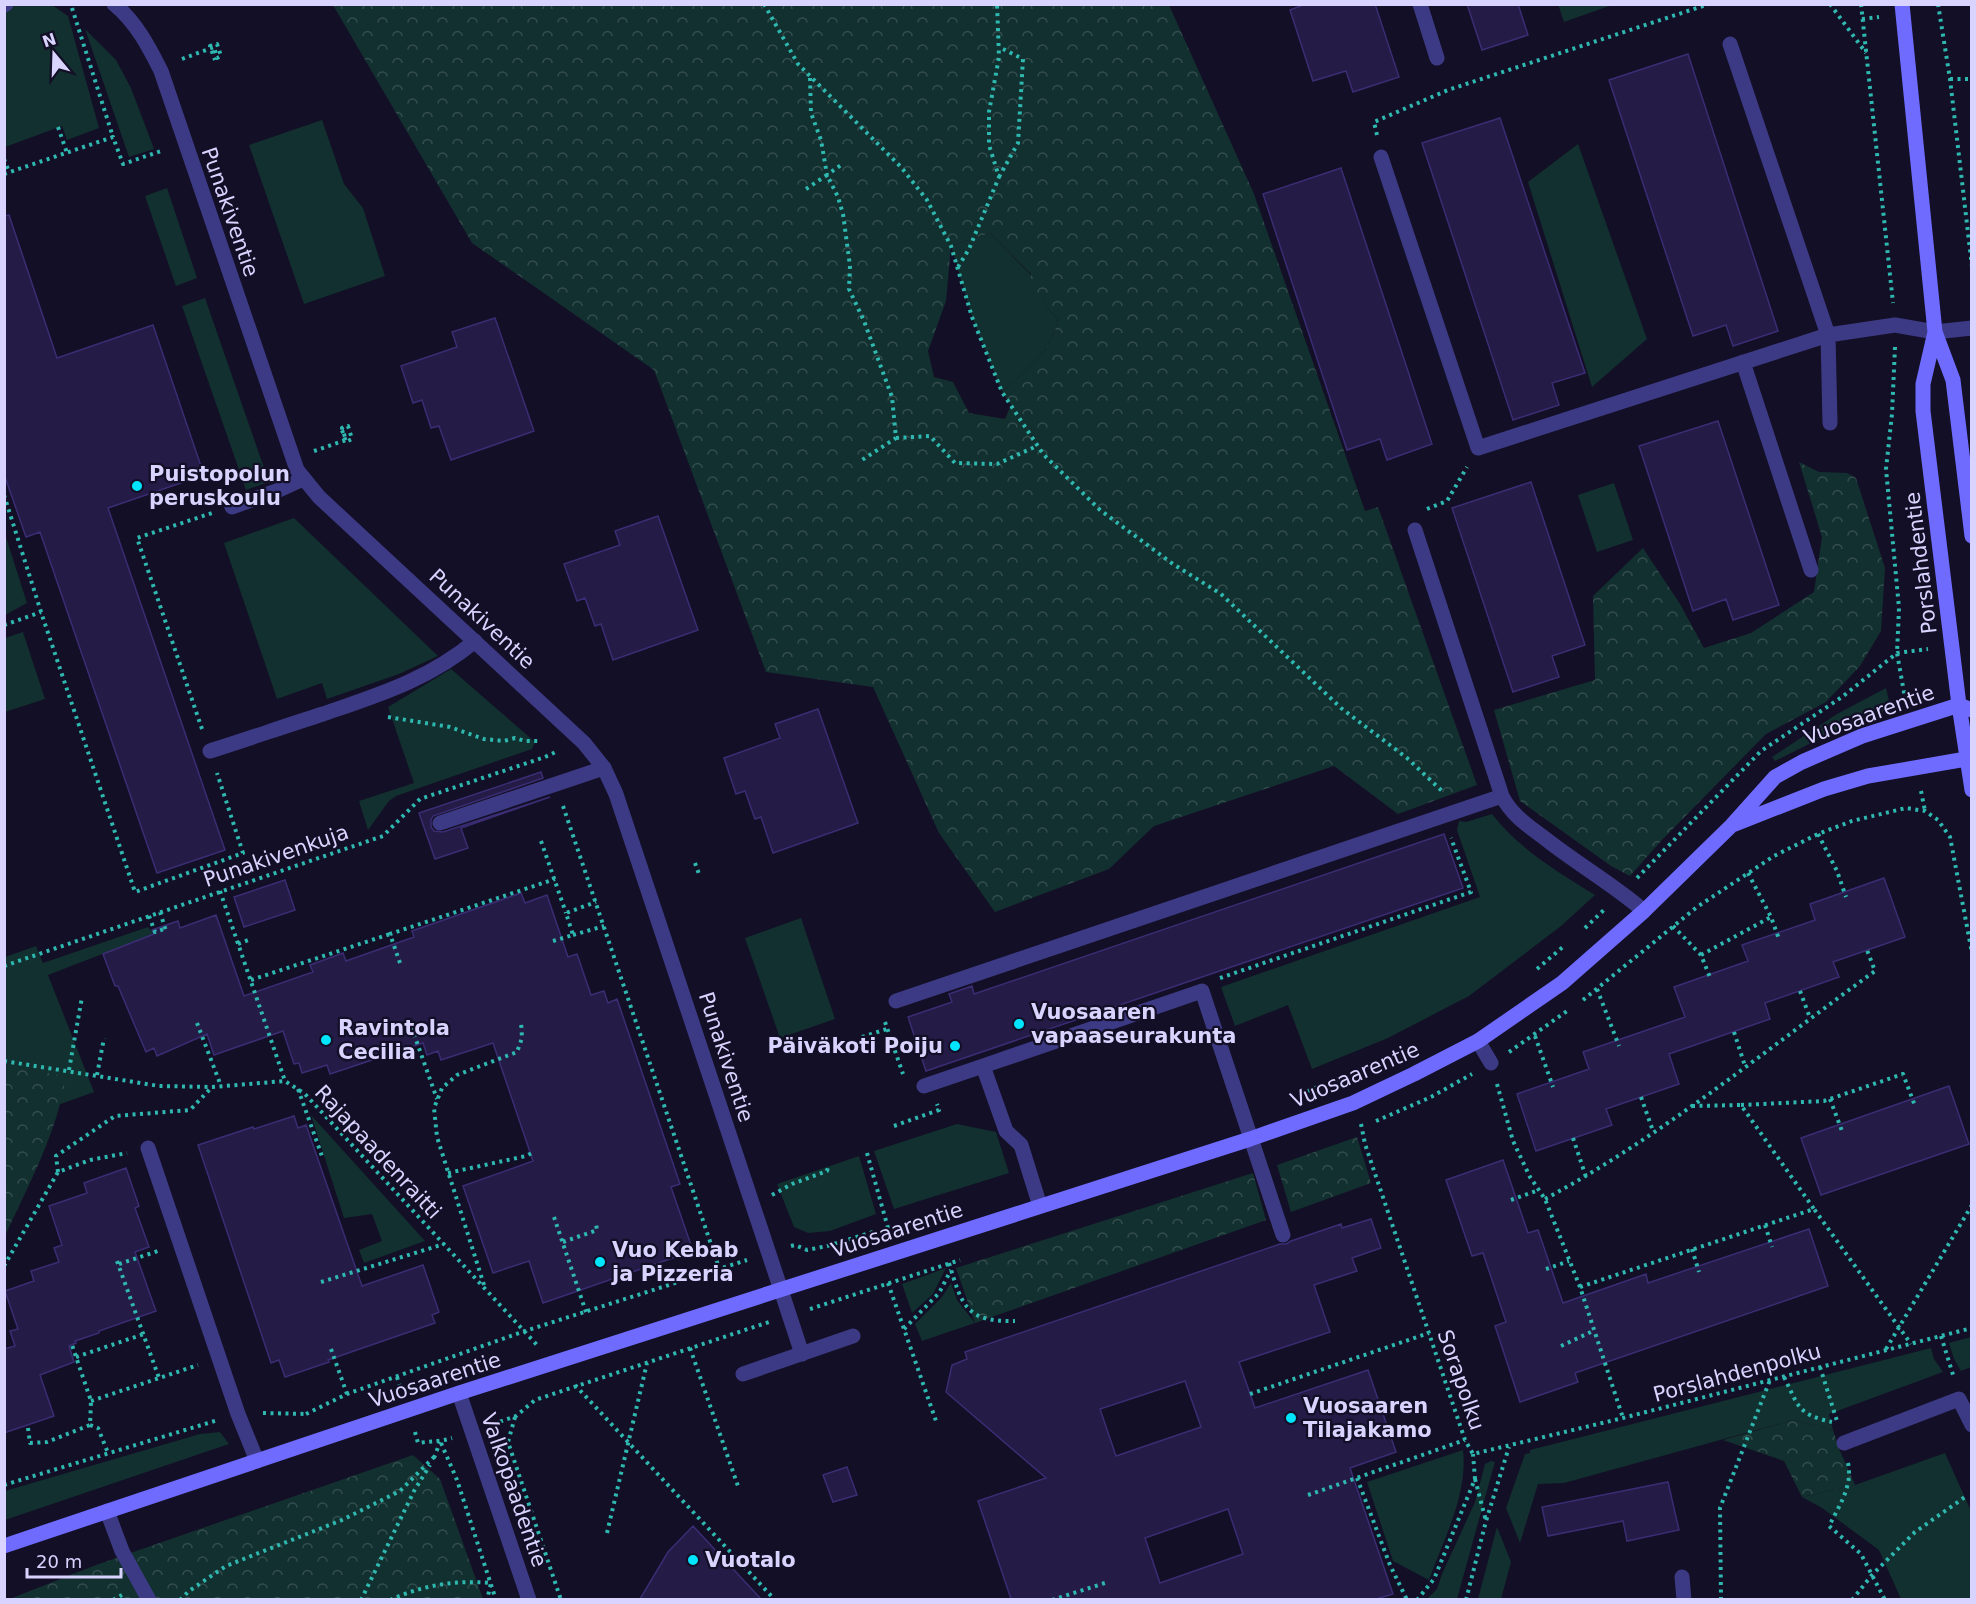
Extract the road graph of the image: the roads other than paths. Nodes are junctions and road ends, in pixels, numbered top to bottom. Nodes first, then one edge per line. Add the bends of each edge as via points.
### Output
1 (114, 4) edge
2 (1420, 4) edge
3 (1902, 4) edge
4 (1730, 44) dead end
5 (1437, 58) dead end
6 (1381, 157) road end
7 (1971, 328) edge
8 (1935, 332) junction
9 (1828, 335) junction
10 (1743, 362) junction
11 (1830, 423) dead end
12 (303, 479) junction
13 (232, 507) road end
14 (1415, 530) road end
15 (1971, 536) edge
16 (1811, 570) dead end
17 (475, 641) junction
18 (1965, 708) edge
19 (210, 751) road end
20 (1969, 755) edge
21 (604, 768) junction
22 (1971, 790) edge
23 (1502, 796) junction
24 (440, 823) dead end
25 (1732, 825) junction
26 (1644, 911) junction
27 (896, 1001) road end
28 (1478, 1041) junction
29 (1491, 1063) road end
30 (982, 1066) junction
31 (924, 1086) road end
32 (1250, 1139) junction
33 (148, 1148) road end
34 (1041, 1206) junction
35 (1283, 1235) dead end
36 (781, 1290) junction
37 (853, 1336) dead end
38 (802, 1354) junction
39 (743, 1374) dead end
40 (459, 1393) junction
41 (1971, 1425) edge
42 (1844, 1443) road end
43 (257, 1461) junction
44 (107, 1511) junction
45 (4, 1546) edge
46 (1682, 1577) dead end
47 (149, 1599) edge
48 (530, 1599) edge
49 (1684, 1599) edge

1 - 12 street, Punakiventie via 136,26 161,71 291,458
2 - 5 street
3 - 8 street, Porslahdentie
4 - 9 street
6 - 10 street via 1478,448
7 - 8 street
8 - 9 street via 1895,325
8 - 15 street, Porslahdentie via 1953,380
8 - 18 street, Porslahdentie via 1923,384 1923,411
9 - 10 street
9 - 11 street
10 - 16 street
12 - 13 street
12 - 17 street, Punakiventie
14 - 23 street
17 - 19 street via 429,673 364,700
17 - 21 street, Punakiventie via 584,742
18 - 20 street, Porslahdentie
18 - 25 street, Vuosaarentie via 1862,736 1802,762 1775,777
20 - 22 street, Porslahdentie
20 - 25 street, Vuosaarentie via 1824,789
21 - 24 street
21 - 36 street, Punakiventie via 616,794
23 - 26 street via 1526,825
23 - 27 street
25 - 26 street, Vuosaarentie
26 - 28 street, Vuosaarentie via 1562,982
28 - 29 street
28 - 32 street, Vuosaarentie via 1353,1102
30 - 31 street
30 - 32 street via 1202,991
30 - 34 street via 1006,1131 1021,1145
32 - 34 street, Vuosaarentie
32 - 35 street
33 - 43 street
34 - 36 street, Vuosaarentie
36 - 38 street, Punakiventie
36 - 40 street, Vuosaarentie
37 - 38 street
38 - 39 street
40 - 43 street, Vuosaarentie
40 - 48 street, Valkopaadentie
41 - 42 street via 1959,1399
43 - 44 street, Vuosaarentie
44 - 45 street, Vuosaarentie
44 - 47 street via 122,1551
46 - 49 street

